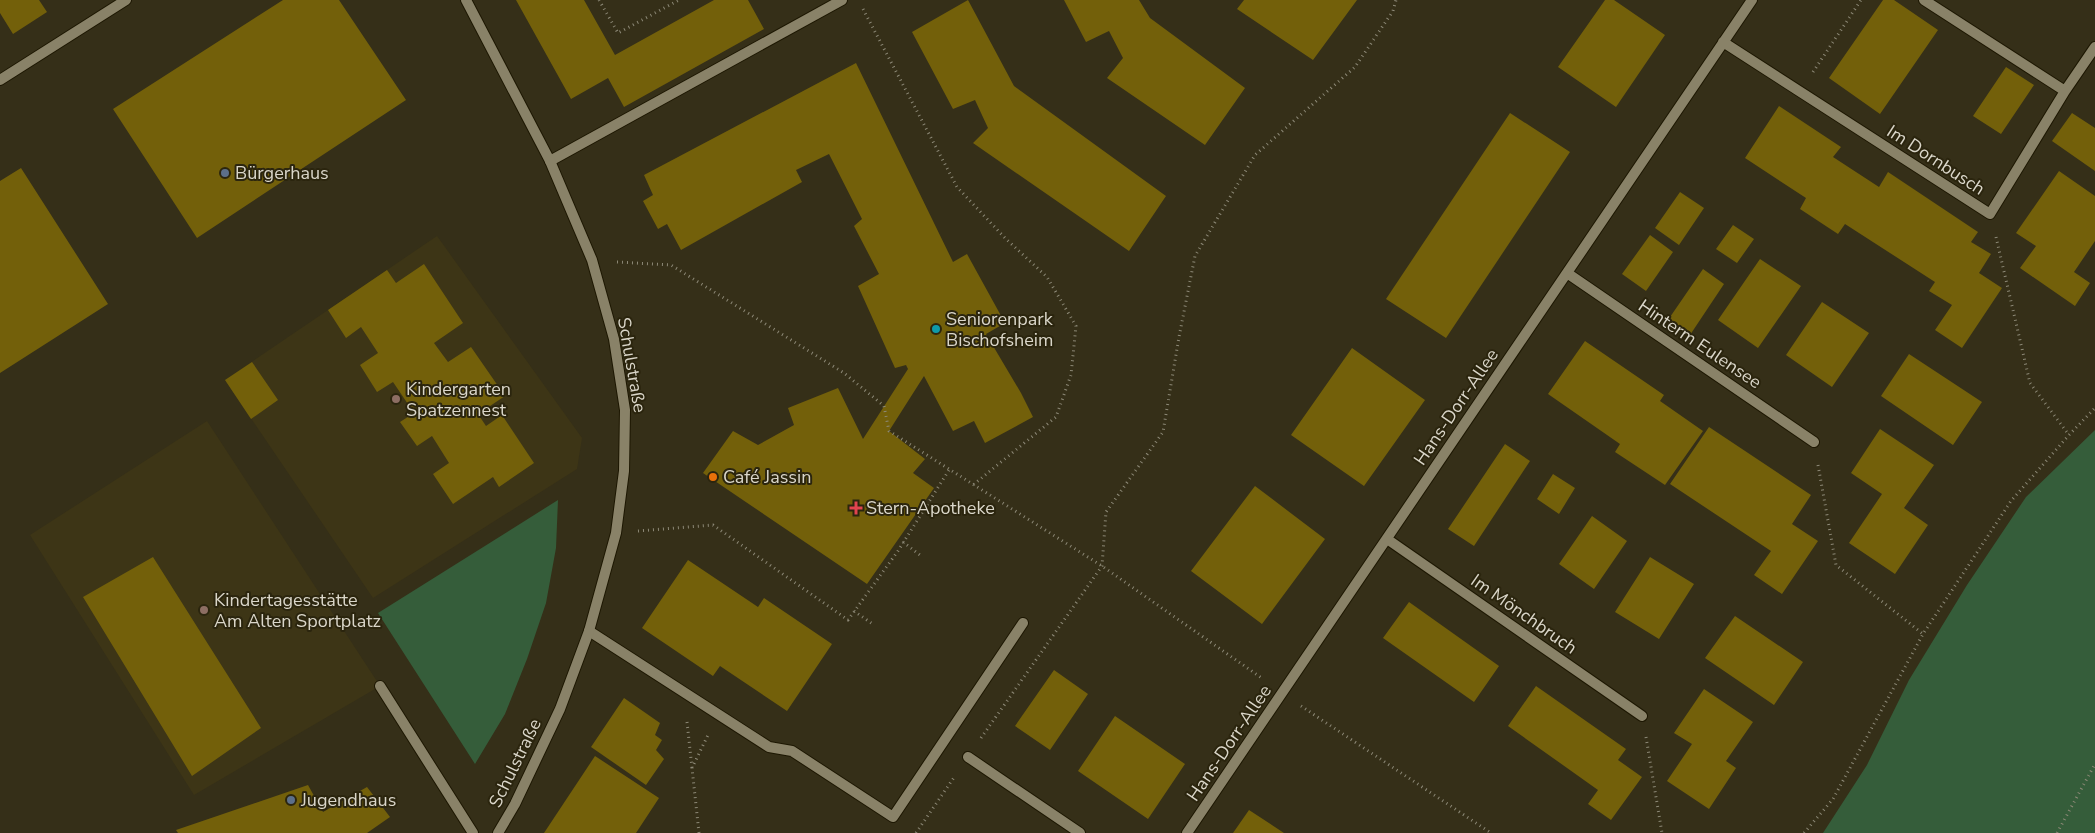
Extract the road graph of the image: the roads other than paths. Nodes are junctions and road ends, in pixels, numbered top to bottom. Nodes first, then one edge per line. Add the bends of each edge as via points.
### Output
1 (126, 0) edge
2 (466, 0) edge
3 (842, 0) edge
4 (1752, 0) edge
5 (1924, 0) edge
6 (1723, 42) junction
7 (2095, 47) edge
8 (0, 80) edge
9 (2065, 91) junction
10 (550, 161) junction
11 (1567, 273) junction
12 (1814, 442) road end
13 (1387, 538) junction
14 (1023, 623) dead end
15 (589, 631) junction
16 (380, 686) dead end
17 (1642, 716) road end
18 (968, 757) road end
19 (473, 833) edge
20 (498, 833) edge
21 (1080, 833) edge
22 (1188, 833) edge

1 - 8 street
2 - 10 street, Schulstraße
3 - 10 street
4 - 6 street, Hans-Dorr-Allee
5 - 9 street
6 - 9 street, Im Dornbusch via 1990,214
6 - 11 street, Hans-Dorr-Allee
7 - 9 street, Im Dornbusch
10 - 15 street, Schulstraße via 592,260 614,339 626,410 624,471 616,533
11 - 12 street, Hinterm Eulensee
11 - 13 street, Hans-Dorr-Allee
13 - 17 street, Im Mönchbruch
13 - 22 street, Hans-Dorr-Allee
14 - 15 street via 893,817 792,751 770,747
15 - 20 street, Schulstraße via 560,709
16 - 19 street
18 - 21 street

